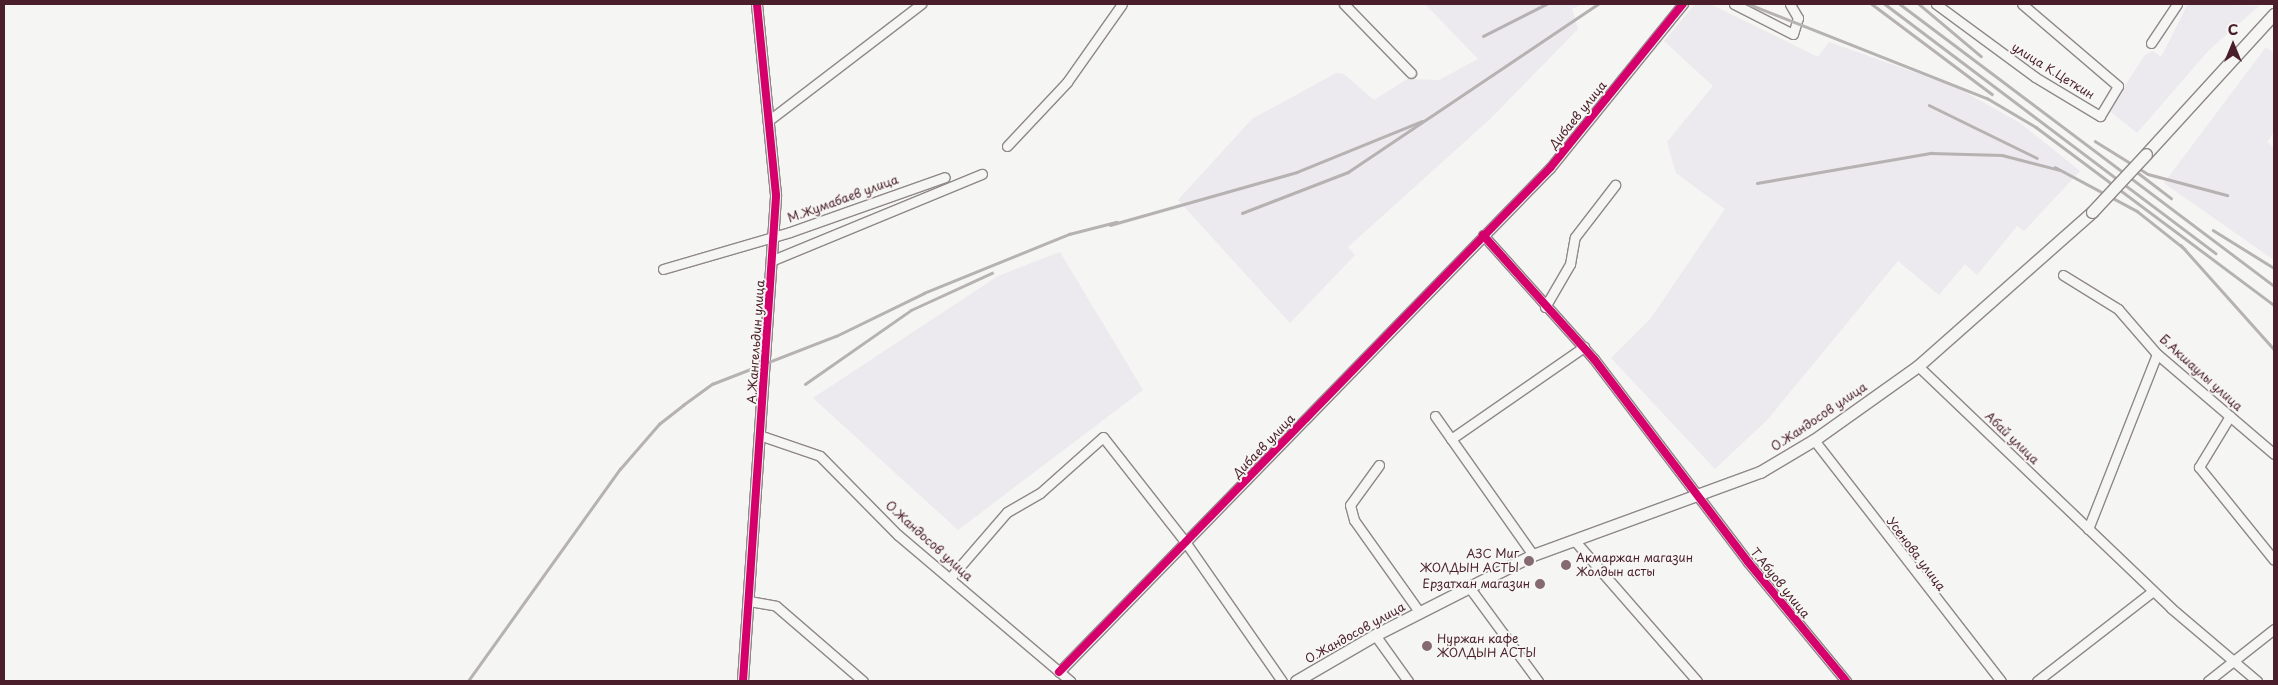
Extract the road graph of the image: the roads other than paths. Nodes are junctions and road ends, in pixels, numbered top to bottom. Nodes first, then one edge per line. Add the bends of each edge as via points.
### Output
1 (757, 4) edge
2 (921, 4) edge
3 (1122, 4) edge
4 (1344, 4) edge
5 (1683, 4) edge
6 (1734, 4) edge
7 (1790, 4) edge
8 (1936, 4) edge
9 (2022, 4) edge
10 (2177, 4) edge
11 (2272, 15) edge
12 (2151, 43) dead end
13 (1411, 74) dead end
14 (768, 121) junction
15 (1007, 146) dead end
16 (982, 174) dead end
17 (944, 177) dead end
18 (1615, 185) dead end
19 (773, 235) junction
20 (1483, 235) junction
21 (773, 260) junction
22 (664, 269) dead end
23 (2064, 275) dead end
24 (1545, 307) junction
25 (1584, 347) junction
26 (2157, 354) junction
27 (1918, 366) junction
28 (1435, 416) dead end
29 (2230, 416) junction
30 (762, 436) junction
31 (1451, 439) junction
32 (1814, 440) junction
33 (2274, 454) edge
34 (1379, 465) dead end
35 (1700, 498) junction
36 (2088, 529) junction
37 (1574, 540) junction
38 (1186, 543) junction
39 (1533, 555) junction
40 (2274, 560) edge
41 (950, 578) junction
42 (1469, 587) junction
43 (2153, 591) junction
44 (749, 601) junction
45 (1420, 613) junction
46 (2274, 629) edge
47 (1375, 635) junction
48 (2235, 662) junction
49 (1059, 672) junction
50 (743, 681) edge
51 (863, 681) edge
52 (1070, 681) edge
53 (1282, 681) edge
54 (1296, 681) edge
55 (1408, 681) edge
56 (1538, 681) edge
57 (1697, 681) edge
58 (1846, 681) edge
59 (2001, 681) edge
60 (2037, 681) edge
61 (2208, 681) edge
62 (2256, 681) edge

1 - 14 street, А.Жангельдин улица
2 - 14 street
3 - 15 street via 1066,82
4 - 13 street
5 - 20 street, Дибаев улица via 1550,168
6 - 7 street via 1793,34 1798,18
8 - 9 street, улица К.Цеткин via 2035,77 2100,116 2118,86
10 - 12 street
11 - 27 main road, О.Жандосов улица, bridge via 2092,212
14 - 19 street, А.Жангельдин улица via 776,195
16 - 21 street
17 - 19 street, М.Жумабаев улица
18 - 24 street via 1575,237 1570,264
19 - 21 street, А.Жангельдин улица
19 - 22 street, М.Жумабаев улица
20 - 24 street
20 - 38 street, Дибаев улица
21 - 30 street, А.Жангельдин улица
23 - 26 street, Б.Акшаулы улица via 2118,309
24 - 25 street
25 - 31 street
25 - 35 street
26 - 29 street, Б.Акшаулы улица
26 - 36 street
27 - 32 main road, О.Жандосов улица
27 - 36 street, Абай улица
28 - 31 street
29 - 33 street, Б.Акшаулы улица
29 - 40 street via 2199,468
30 - 41 street, О.Жандосов улица via 820,456 898,535
30 - 44 street, А.Жангельдин улица
31 - 39 street
32 - 35 main road, О.Жандосов улица via 1760,472
32 - 59 street, Усенова улица
34 - 45 street via 1350,505 1354,520
35 - 37 main road, О.Жандосов улица
35 - 58 street, Т.Абуов улица
36 - 43 street, Абай улица
37 - 39 main road, О.Жандосов улица
37 - 57 street
38 - 41 street via 1103,437 1040,493 1007,512
38 - 49 street, Дибаев улица
38 - 53 street
39 - 42 main road, О.Жандосов улица
41 - 49 street, О.Жандосов улица
42 - 45 main road, О.Жандосов улица
42 - 56 street
43 - 48 street, Абай улица
43 - 60 street
44 - 50 street, А.Жангельдин улица
44 - 51 street via 776,606
45 - 47 main road, О.Жандосов улица
46 - 48 street
47 - 54 main road, О.Жандосов улица
47 - 55 street
48 - 61 street
48 - 62 street, Абай улица
49 - 52 street, О.Жандосов улица

